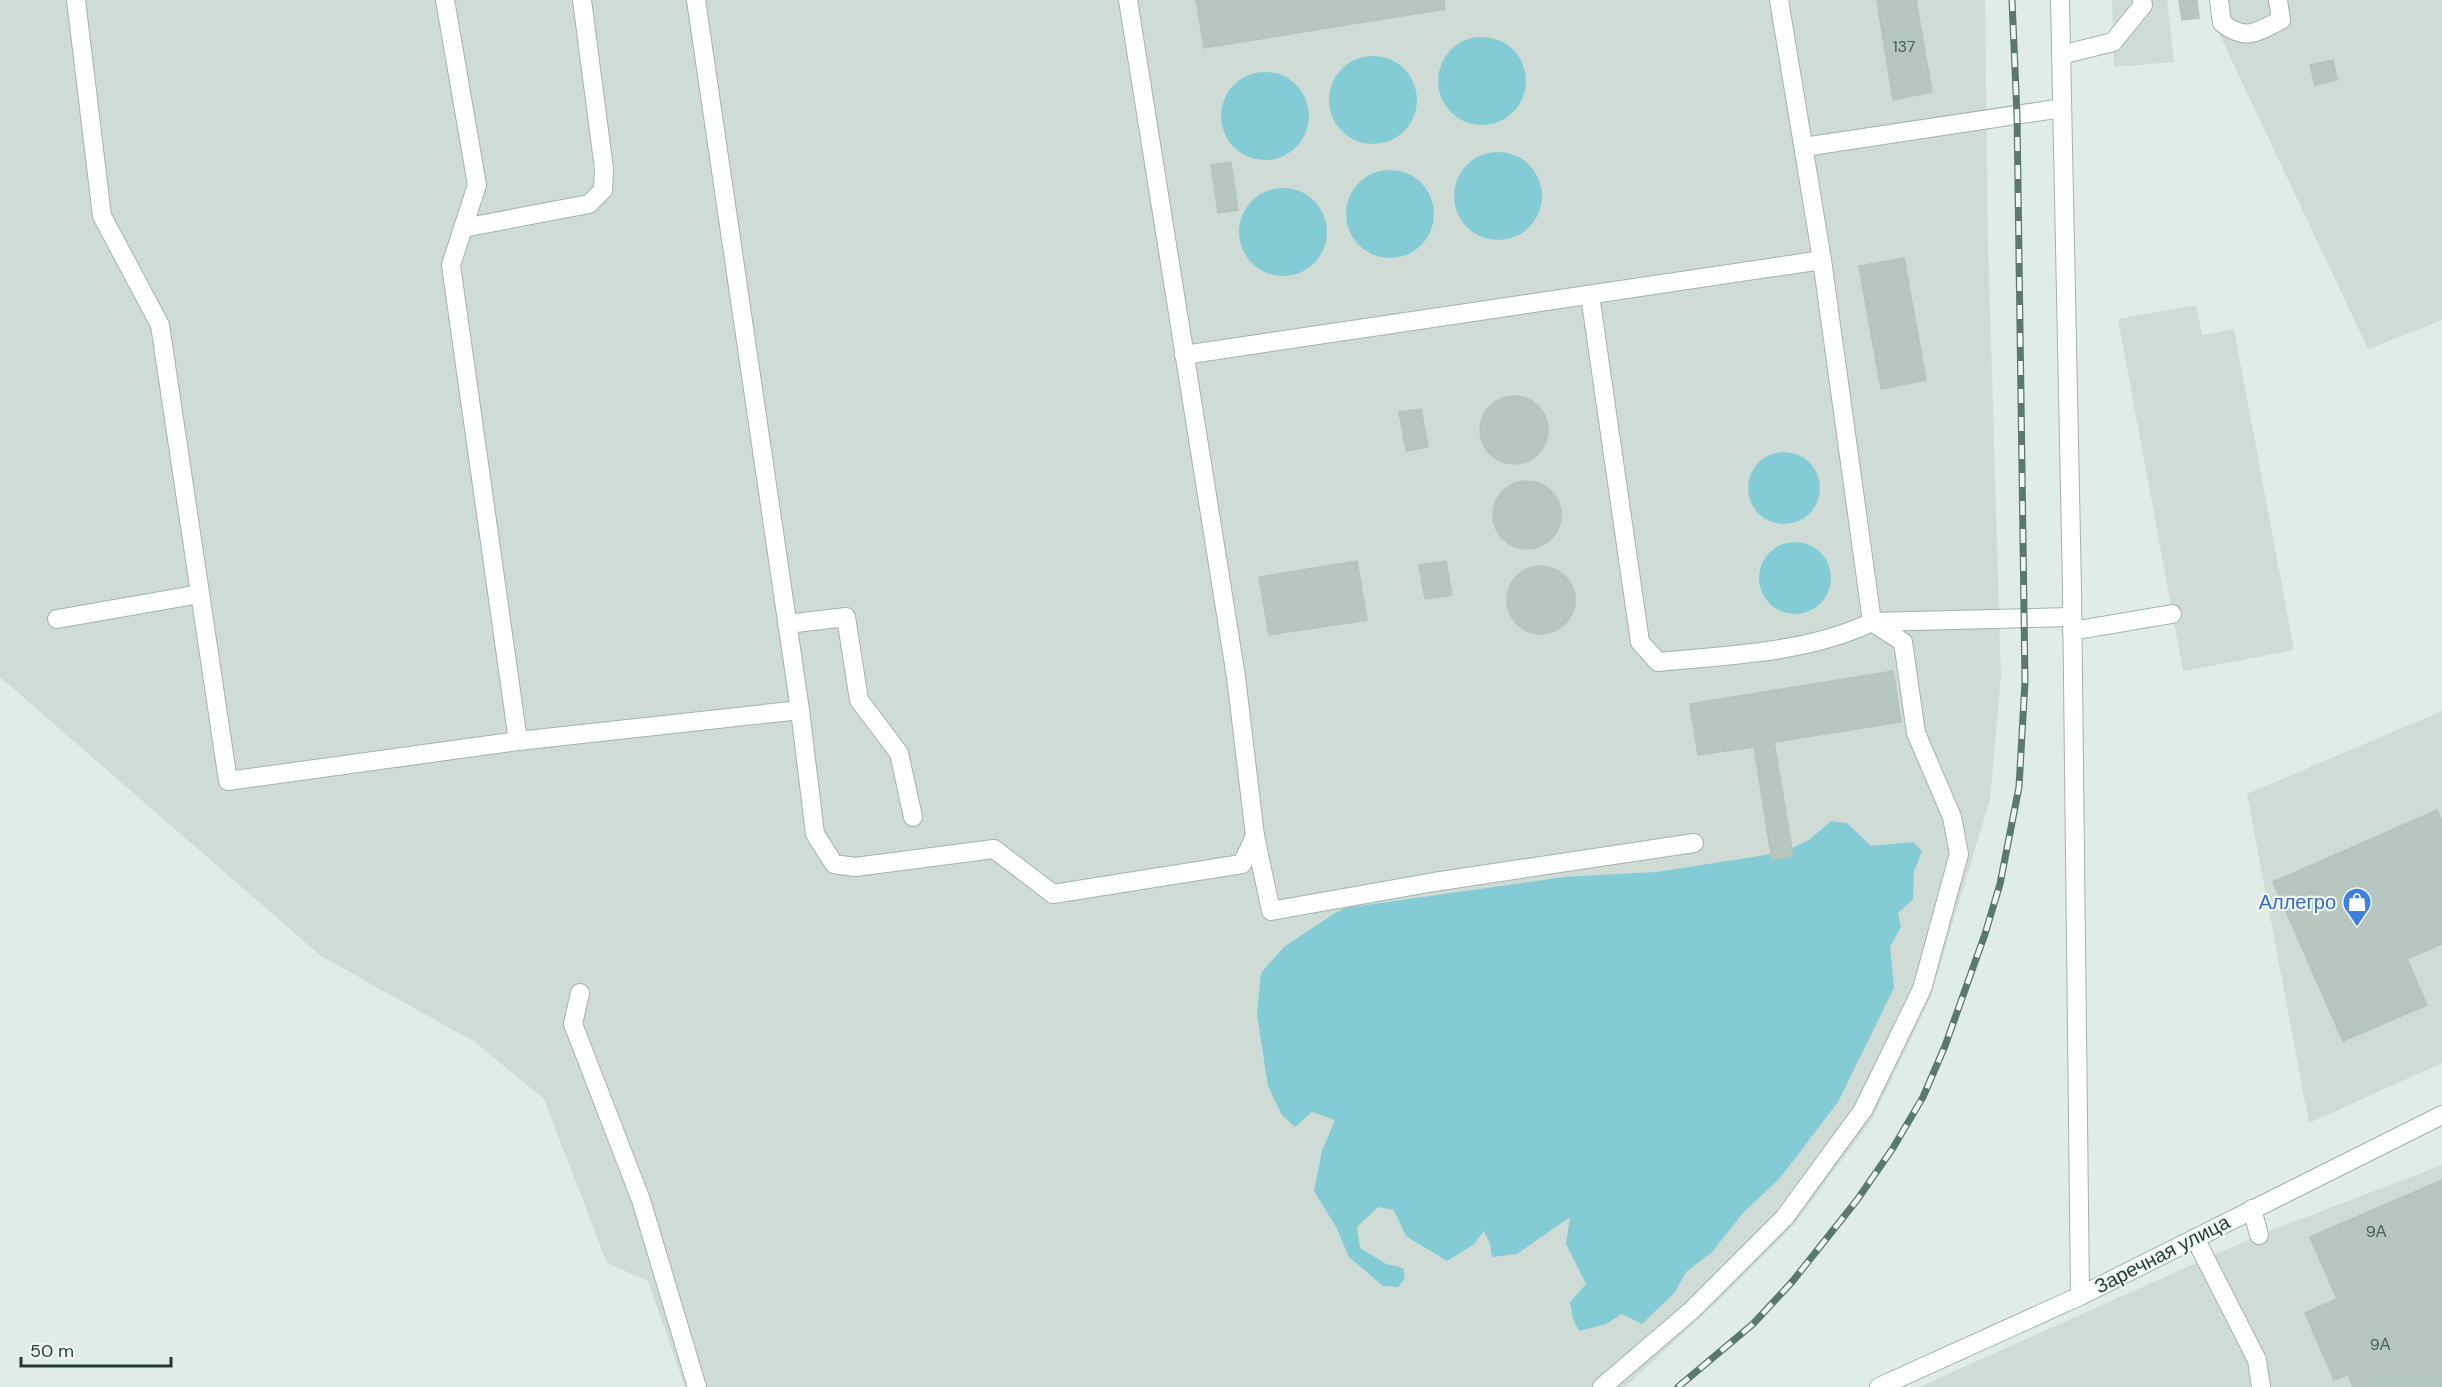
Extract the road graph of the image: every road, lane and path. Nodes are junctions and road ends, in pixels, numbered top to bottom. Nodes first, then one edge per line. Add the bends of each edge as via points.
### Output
1 (76, 0) edge
2 (445, 0) edge
3 (582, 0) edge
4 (696, 0) edge
5 (1128, 0) edge
6 (1779, 0) edge
7 (2060, 0) edge
8 (2142, 0) edge
9 (2219, 0) edge
10 (2278, 0) edge
11 (2061, 55) junction
12 (2062, 108) junction
13 (1804, 147) junction
14 (463, 228) junction
15 (1822, 261) junction
16 (1590, 295) junction
17 (1184, 355) junction
18 (200, 594) junction
19 (2172, 614) dead end
20 (57, 619) dead end
21 (1872, 622) junction
22 (787, 624) junction
23 (2072, 624) junction
24 (800, 710) junction
25 (518, 741) junction
26 (913, 817) dead end
27 (1255, 836) junction
28 (1694, 843) dead end
29 (580, 993) dead end
30 (2442, 1115) edge
31 (2252, 1209) junction
32 (2259, 1235) dead end
33 (2195, 1238) junction
34 (2080, 1296) junction
35 (697, 1387) edge
36 (1602, 1387) edge
37 (1879, 1387) edge
38 (2261, 1387) edge

1 - 18 street via 102,216 160,325
2 - 14 street via 477,185
3 - 14 street via 604,169 603,190 589,204
4 - 22 street
5 - 17 street
6 - 13 street
7 - 11 street
8 - 11 street via 2143,5 2113,42
9 - 10 street via 2222,23 2235,33 2255,33 2280,20
11 - 12 street
12 - 13 street
12 - 23 street
13 - 15 street
14 - 25 street via 451,265
15 - 16 street
15 - 21 street
16 - 17 street
16 - 21 street via 1640,642 1646,649 1658,662 1750,652 1843,636
17 - 27 street via 1236,677
18 - 20 street
18 - 25 street via 228,781
19 - 23 street
21 - 23 street
21 - 36 street via 1903,642 1916,733 1952,817 1959,854 1922,989 1863,1110 1785,1217 1692,1310
22 - 24 street
22 - 26 street via 846,617 859,700 899,753
23 - 34 street
24 - 25 street
24 - 27 street via 815,834 834,864 855,867 994,849 1053,894 1242,864
27 - 28 street via 1271,911
29 - 35 street via 573,1024 641,1200
30 - 31 street, Заречная улица
31 - 32 street
31 - 33 street, Заречная улица
33 - 34 street, Заречная улица
33 - 38 street via 2257,1360
34 - 37 street, Заречная улица

